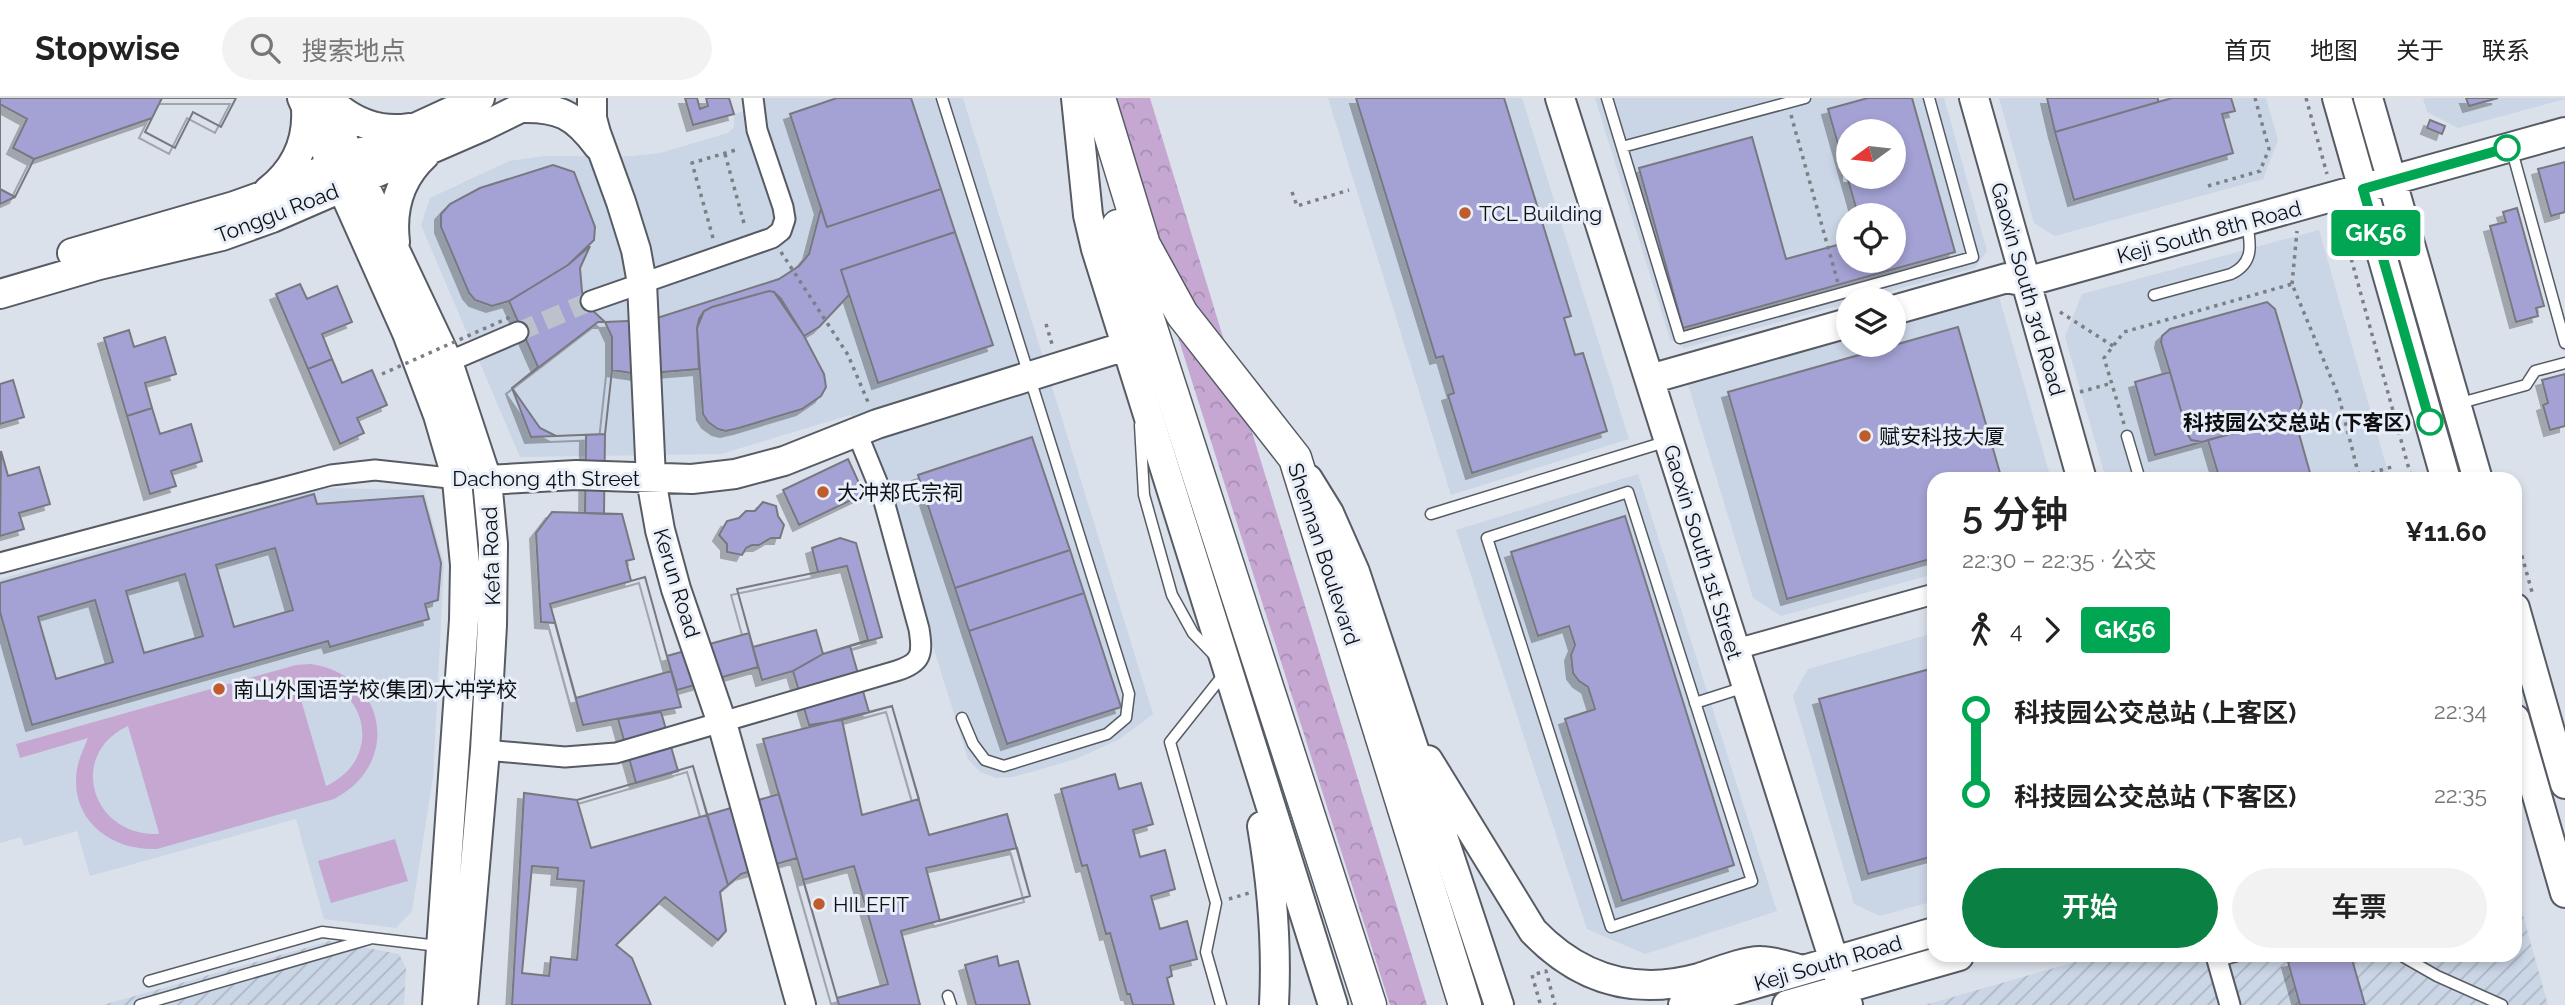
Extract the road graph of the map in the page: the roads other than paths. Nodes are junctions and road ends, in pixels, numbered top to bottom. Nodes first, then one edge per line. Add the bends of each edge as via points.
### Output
1 (480, 98) edge
2 (592, 98) edge
3 (753, 98) edge
4 (942, 98) edge
5 (1076, 98) edge
6 (1099, 98) edge
7 (1560, 98) edge
8 (1607, 98) edge
9 (1805, 98) edge
10 (1929, 98) edge
11 (1974, 98) edge
12 (2337, 98) edge
13 (2368, 98) edge
14 (315, 100) edge
15 (1787, 100) edge
16 (531, 103) edge
17 (2565, 132) edge
18 (428, 137) junction
19 (1622, 147) junction
20 (2511, 147) junction
21 (603, 154) junction
22 (348, 173) junction
23 (2393, 181) junction
24 (2363, 189) junction
25 (267, 208) junction
26 (2247, 222) junction
27 (385, 254) junction
28 (0, 274) edge
29 (2026, 282) junction
30 (642, 283) junction
31 (0, 294) edge
32 (2154, 295) dead end
33 (591, 301) tunnel mouth
34 (1906, 307) edge
35 (516, 323) tunnel mouth
36 (1836, 326) edge
37 (2565, 343) edge
38 (1126, 346) junction
39 (448, 362) junction
40 (2565, 363) edge
41 (1028, 377) junction
42 (1650, 379) junction
43 (2457, 404) junction
44 (867, 429) junction
45 (2127, 436) road end
46 (1669, 441) junction
47 (1295, 458) junction
48 (2080, 472) edge
49 (2138, 472) edge
50 (2444, 472) edge
51 (2476, 472) edge
52 (651, 479) junction
53 (457, 480) junction
54 (486, 480) junction
55 (1431, 514) dead end
56 (0, 563) edge
57 (1927, 596) edge
58 (2522, 631) edge
59 (1733, 650) junction
60 (1227, 670) junction
61 (1745, 687) junction
62 (1695, 703) junction
63 (962, 718) dead end
64 (722, 723) junction
65 (1405, 725) junction
66 (1247, 733) junction
67 (485, 750) junction
68 (2563, 767) edge
69 (2522, 775) edge
70 (2565, 893) edge
71 (1927, 934) edge
72 (373, 938) junction
73 (442, 947) junction
74 (1833, 961) junction
75 (1942, 962) edge
76 (2225, 962) edge
77 (2412, 962) edge
78 (1803, 970) junction
79 (149, 981) dead end
80 (1838, 1000) edge
81 (142, 1005) edge
82 (437, 1005) edge
83 (463, 1005) edge
84 (801, 1005) edge
85 (1221, 1005) edge
86 (1274, 1005) edge
87 (1333, 1005) edge
88 (1370, 1005) edge
89 (1465, 1005) edge
90 (1499, 1005) edge
91 (1683, 1005) edge
92 (1787, 1005) edge
93 (2231, 1005) edge
94 (2502, 1005) edge

1 - 18 street, Tonggu Road
2 - 21 street, Kerun Road via 592,118
3 - 30 street via 785,219 781,231
4 - 41 lane
5 - 38 street via 1091,233
5 - 88 main road
6 - 47 main road, Shennan Boulevard via 1144,245 1182,314
7 - 42 street, Gaoxin South 1st Street
8 - 19 lane
9 - 15 lane
10 - 19 lane via 1973,257 1680,338
11 - 29 street, Gaoxin South 3rd Road
12 - 24 street
13 - 23 street
14 - 18 street via 376,128 404,128
14 - 22 street, Kefa Road
14 - 25 street via 302,150
15 - 19 lane
16 - 18 street, Tonggu Road
16 - 21 street via 568,115
17 - 20 street, Keji South 8th Road
18 - 22 street, Tonggu Road
18 - 27 street via 399,192
20 - 23 street, Keji South 8th Road
20 - 37 lane
21 - 30 street, Kerun Road via 636,250
22 - 25 street, Tonggu Road
22 - 27 street, Kefa Road
23 - 24 street, Keji South 8th Road
23 - 43 street
24 - 26 street, Keji South 8th Road
24 - 50 street
25 - 27 street via 332,215
25 - 28 street, Tonggu Road
25 - 31 street, Tonggu Road via 222,236
26 - 29 street, Keji South 8th Road
26 - 32 lane via 2250,251 2242,269
27 - 39 street, Kefa Road
27 - 53 street, Kefa Road
29 - 34 street, Keji South 8th Road via 2007,278
29 - 48 street, Gaoxin South 3rd Road
30 - 33 street
30 - 52 street, Kerun Road
35 - 39 street
36 - 42 street
38 - 41 street, Dachong 4th Street
38 - 60 street
39 - 54 street, Kefa Road
40 - 43 lane via 2535,371 2526,385
41 - 44 street, Dachong 4th Street
41 - 63 lane via 1129,694 1126,718 1107,734 1004,766 985,760
42 - 46 street, Gaoxin South 1st Street
43 - 51 street
44 - 52 street, Dachong 4th Street via 746,472
44 - 64 street via 875,475 919,629 920,657 907,668
45 - 49 lane
46 - 55 lane
46 - 59 street, Gaoxin South 1st Street
47 - 65 street via 1329,513 1355,572
47 - 89 main road, Shennan Boulevard
52 - 54 street, Dachong 4th Street via 576,475
52 - 64 street, Kerun Road via 676,589
53 - 54 street, Dachong 4th Street
53 - 56 street, Dachong 4th Street via 375,470 331,475
53 - 73 street, Kefa Road via 464,620
54 - 67 street, Kefa Road via 494,579
57 - 59 street
58 - 68 street
59 - 61 street, Gaoxin South 1st Street
60 - 66 street
60 - 85 lane via 1170,742 1216,903 1206,952
61 - 62 lane
61 - 74 street, Gaoxin South 1st Street
62 - 62 lane via 1752,881 1611,927 1487,538 1628,492
64 - 67 street via 591,756
64 - 84 street, Kerun Road
65 - 78 street via 1533,931 1576,967 1599,977 1647,985 1678,983 1759,961
65 - 90 street
66 - 86 street via 1269,876
66 - 87 street
67 - 83 street, Kefa Road
68 - 69 street
69 - 70 street
71 - 74 street, Keji South Road
72 - 73 lane
72 - 79 lane via 322,932
72 - 81 lane
73 - 82 street, Kefa Road
74 - 78 street, Keji South Road
74 - 80 street, Gaoxin South 1st Street
75 - 80 street, Keji South Road
76 - 93 street
77 - 94 lane
78 - 91 street, Keji South Road
80 - 92 street, Keji South Road

